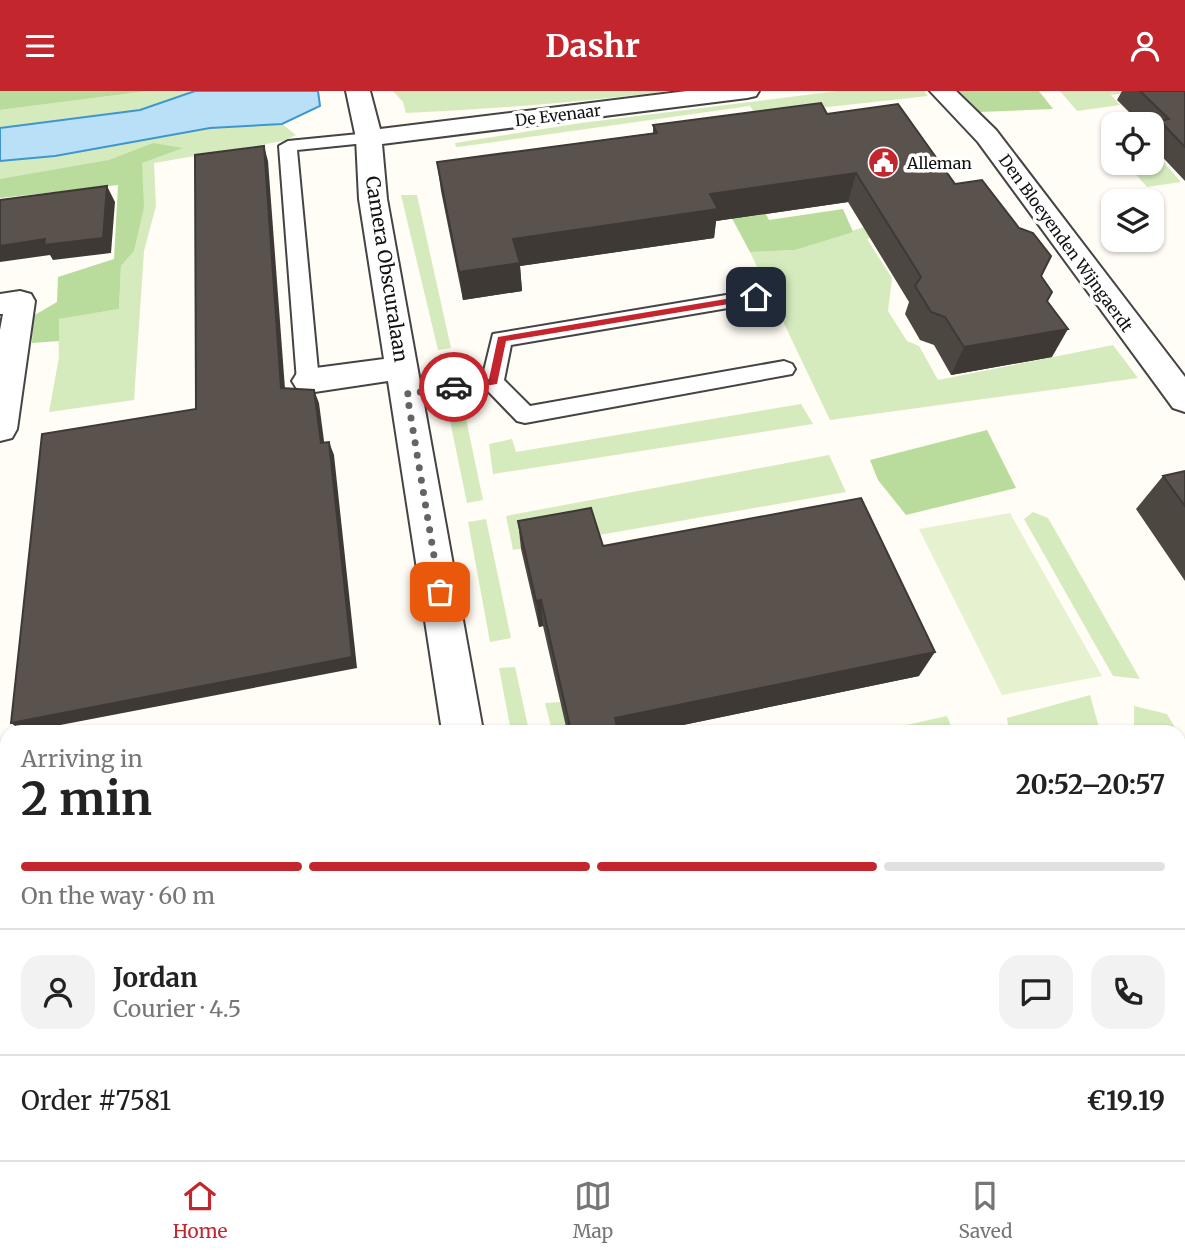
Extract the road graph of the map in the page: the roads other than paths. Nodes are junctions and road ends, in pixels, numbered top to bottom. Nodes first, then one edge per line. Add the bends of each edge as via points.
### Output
1 (358, 91) edge
2 (747, 91) edge
3 (942, 91) edge
4 (369, 138) junction
5 (756, 297) dead end
6 (0, 304) edge
7 (784, 369) dead end
8 (308, 381) joint
9 (404, 381) junction
10 (493, 382) junction
11 (1185, 400) edge
12 (0, 429) edge
13 (462, 725) edge

1 - 4 street, Camera Obscuralaan
2 - 4 street, De Evenaar
3 - 11 street, Den Bloeyenden Wijngaerdt via 987,137
4 - 8 lane via 288,146
4 - 9 street, Camera Obscuralaan via 373,199
5 - 10 lane via 501,339
6 - 12 street via 20,301
7 - 10 lane via 525,415
8 - 9 street
9 - 10 lane
9 - 13 street, Camera Obscuralaan

